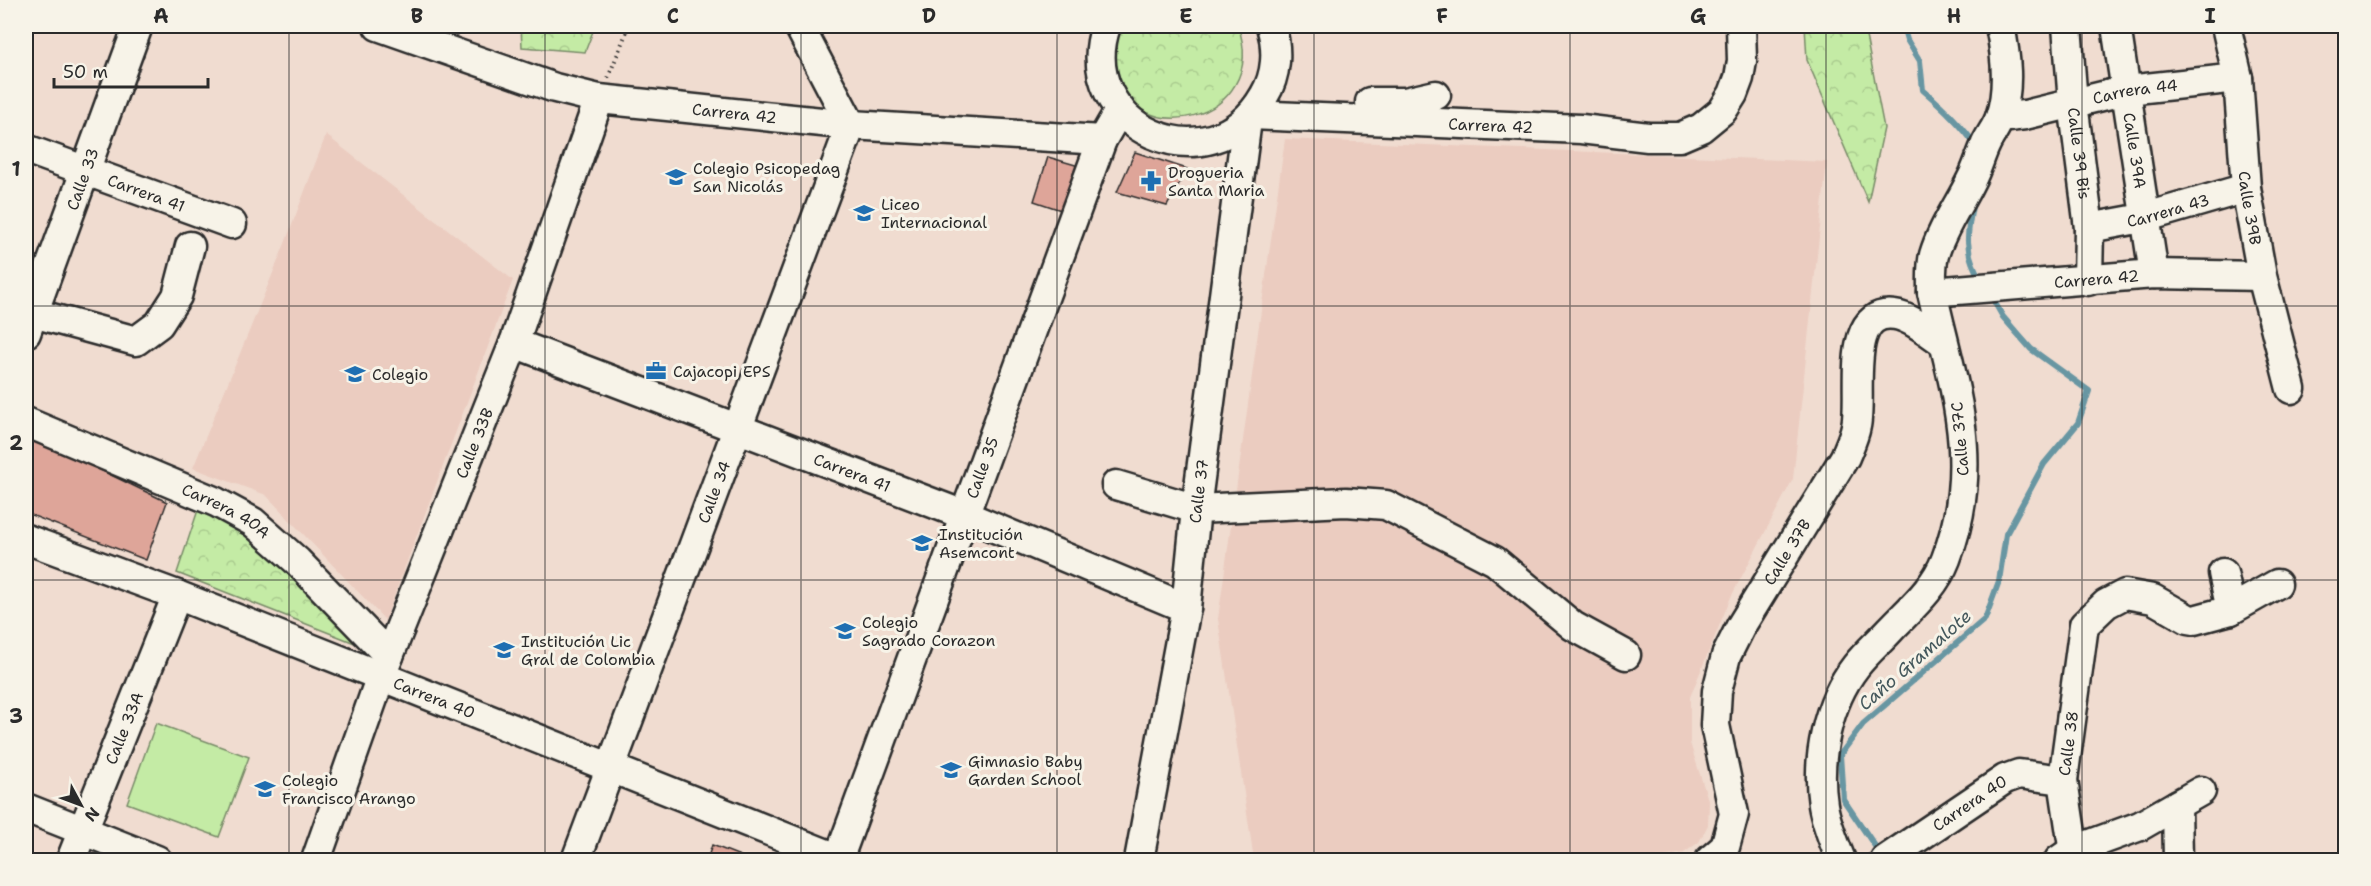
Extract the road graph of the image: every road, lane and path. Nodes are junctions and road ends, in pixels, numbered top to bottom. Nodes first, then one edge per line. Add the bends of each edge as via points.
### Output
1 (138, 26) edge
2 (378, 26) edge
3 (629, 26) edge
4 (1106, 26) edge
5 (1271, 26) edge
6 (1742, 26) edge
7 (2000, 26) edge
8 (2067, 26) edge
9 (2116, 26) edge
10 (2226, 26) edge
11 (807, 29) edge
12 (2238, 78) junction
13 (2127, 90) junction
14 (1436, 95) dead end
15 (599, 99) junction
16 (2073, 103) junction
17 (1120, 109) junction
18 (1253, 113) junction
19 (2000, 118) junction
20 (851, 125) junction
21 (1101, 140) junction
22 (26, 149) edge
23 (85, 171) junction
24 (2246, 188) junction
25 (2144, 218) junction
26 (232, 224) dead end
27 (2088, 228) junction
28 (190, 246) dead end
29 (2154, 274) junction
30 (2262, 276) junction
31 (2088, 281) junction
32 (1932, 292) junction
33 (29, 323) edge
34 (1943, 342) junction
35 (514, 343) junction
36 (2291, 389) dead end
37 (26, 422) edge
38 (737, 427) junction
39 (1116, 485) dead end
40 (1196, 509) junction
41 (964, 516) junction
42 (26, 539) edge
43 (2223, 573) dead end
44 (2277, 584) dead end
45 (177, 596) junction
46 (1186, 608) junction
47 (2231, 610) junction
48 (1626, 655) dead end
49 (385, 666) junction
50 (610, 768) junction
51 (2063, 780) junction
52 (26, 808) edge
53 (83, 831) junction
54 (1895, 853) edge
55 (2069, 858) edge
56 (840, 860) edge
57 (1711, 860) edge
58 (72, 861) edge
59 (157, 861) edge
60 (316, 861) edge
61 (576, 861) edge
62 (1139, 861) edge
63 (1841, 861) edge
64 (2178, 861) edge

1 - 23 street, Calle 33
2 - 15 street, Carrera 42 via 555,88
3 - 15 path
4 - 17 street via 1101,45 1103,73
5 - 18 street, Calle 37 via 1275,63 1267,91
6 - 18 street, Carrera 42 via 1739,78 1723,110 1701,128 1680,137
7 - 19 street, Calle 37C via 2006,71
8 - 16 street, Calle 39 Bis
9 - 13 street, Calle 39A
10 - 12 street, Calle 39B
11 - 20 street
12 - 13 street, Carrera 44
12 - 24 street, Calle 39B
13 - 16 street, Carrera 44
13 - 25 street, Calle 39A
14 - 18 street via 1405,102
15 - 20 street, Carrera 42
15 - 35 street, Calle 33B
16 - 19 street, Carrera 44
16 - 27 street, Calle 39 Bis
17 - 18 street via 1145,131 1177,141 1204,140 1228,133
17 - 21 street, Calle 35
18 - 40 street, Calle 37
19 - 32 street, Calle 37C via 1934,255
20 - 21 street, Carrera 42
20 - 38 street, Calle 34
21 - 41 street, Calle 35
22 - 23 street, Carrera 41
23 - 26 street, Carrera 41
23 - 33 street, Calle 33
24 - 25 street, Carrera 43
24 - 30 street, Calle 39B
25 - 27 street, Carrera 43
25 - 29 street, Calle 39A
27 - 31 street, Calle 39 Bis
28 - 33 street via 177,296 159,324 136,341
29 - 30 street, Carrera 42
29 - 31 street, Carrera 42
30 - 36 street, Calle 39B
31 - 32 street, Carrera 42
32 - 34 street, Calle 37C
34 - 57 street, Calle 37B via 1897,315 1876,317 1862,332 1856,426 1845,457 1726,656 1715,725 1734,814 1725,847
34 - 63 street, Calle 37C via 1960,412 1964,491 1946,561 1932,587 1855,667 1831,716 1821,759 1822,793 1827,826
35 - 38 street, Carrera 41
35 - 49 street, Calle 33B
37 - 49 street, Carrera 40A via 216,502 253,522 297,561
38 - 41 street, Carrera 41
38 - 50 street, Calle 34
39 - 40 street
40 - 46 street, Calle 37
40 - 48 street via 1346,502 1386,505 1495,561 1573,626
41 - 46 street, Carrera 41
41 - 56 street, Calle 35
42 - 45 street, Carrera 40
43 - 47 street
44 - 47 street
45 - 49 street, Carrera 40
45 - 53 street, Calle 33A
46 - 62 street, Calle 37
47 - 51 street, Calle 38 via 2194,620 2153,599 2126,594 2106,604 2084,625
49 - 50 street, Carrera 40
49 - 60 street, Calle 33B
50 - 56 street, Carrera 40
50 - 61 street, Calle 34
51 - 54 street, Carrera 40 via 2019,774 2004,779
51 - 55 street, Calle 38
52 - 53 street
53 - 58 street, Calle 33A
53 - 59 street
55 - 64 street via 2140,826 2189,798

